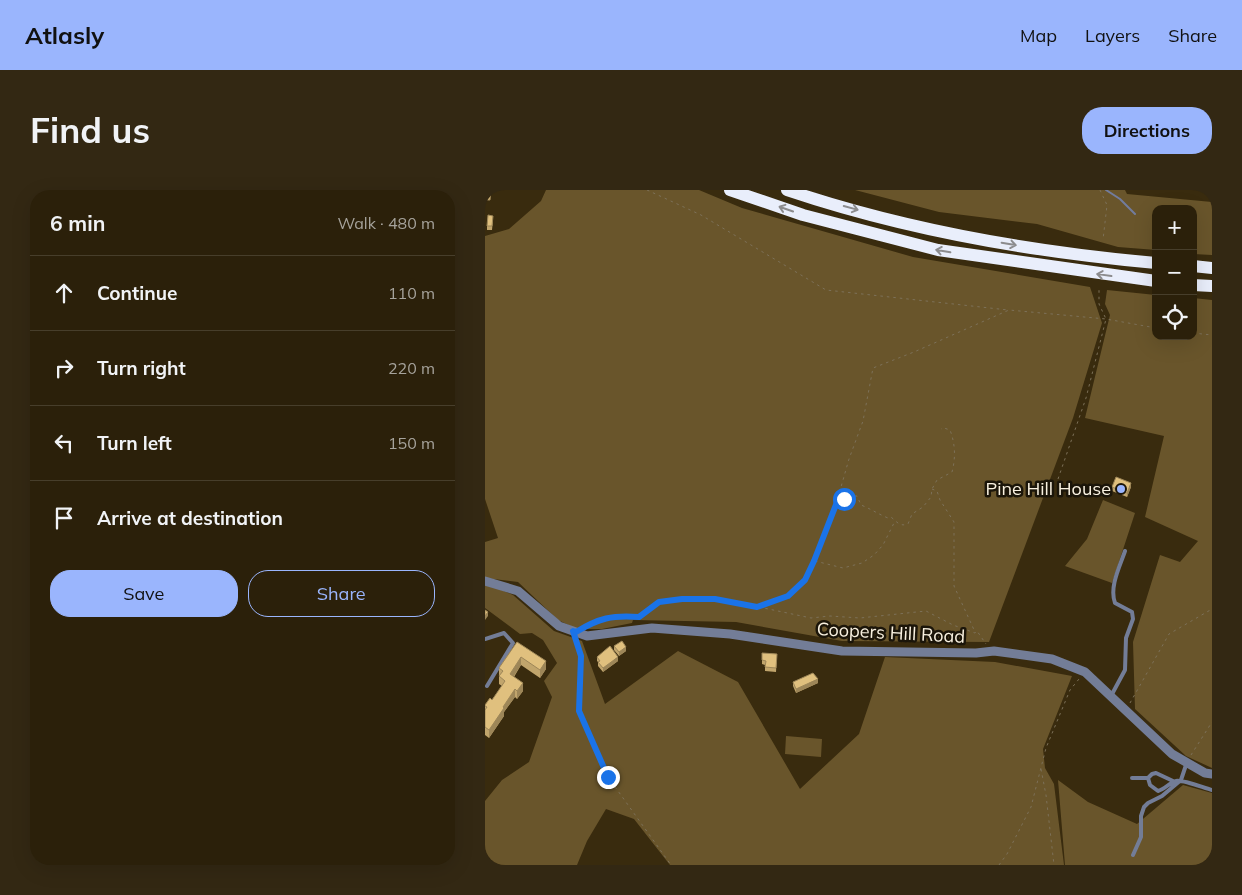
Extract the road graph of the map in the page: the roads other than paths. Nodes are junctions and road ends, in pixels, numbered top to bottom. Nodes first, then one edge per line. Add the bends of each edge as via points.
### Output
1 (730, 190) edge
2 (787, 190) edge
3 (1152, 263) edge
4 (1197, 266) edge
5 (1212, 268) edge
6 (1152, 280) edge
7 (1197, 285) edge
8 (1212, 286) edge
9 (1125, 551) dead end
10 (485, 580) edge
11 (485, 640) edge
12 (486, 686) edge
13 (1111, 696) junction
14 (1187, 762) junction
15 (1212, 774) edge
16 (1132, 778) dead end
17 (1148, 778) junction
18 (1181, 780) junction
19 (1173, 781) junction
20 (1212, 790) edge
21 (1133, 855) dead end

6 -> 1 highway via 938,250 803,214
2 -> 3 highway via 931,230 1032,248
4 - 5 highway
7 - 8 highway
9 - 13 lane via 1113,596 1115,603 1132,612 1133,619 1126,638 1125,670
10 - 13 street, Coopers Hill Road via 518,591 559,626 587,636 653,628 730,634 841,651 994,651 1052,659 1085,672
11 - 12 lane via 504,633 513,643
13 - 14 street, Coopers Hill Road via 1172,754
14 - 15 street, Coopers Hill Road
14 - 18 lane
16 - 17 lane
17 - 19 lane via 1156,773
17 - 19 lane via 1150,785 1158,790
18 - 19 lane
18 - 20 lane
18 - 21 lane via 1144,807 1141,837

